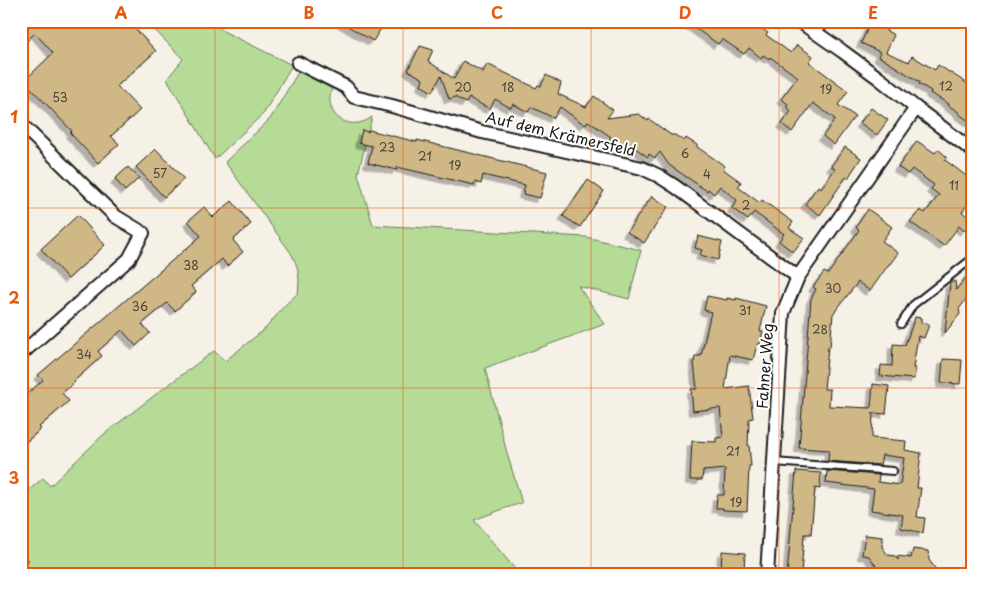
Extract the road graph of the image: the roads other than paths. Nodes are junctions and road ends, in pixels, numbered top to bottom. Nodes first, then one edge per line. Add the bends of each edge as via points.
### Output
1 (799, 21) edge
2 (298, 63) dead end
3 (916, 108) junction
4 (21, 124) edge
5 (973, 152) edge
6 (973, 258) edge
7 (798, 276) junction
8 (901, 324) dead end
9 (21, 354) edge
10 (774, 462) junction
11 (893, 470) dead end
12 (767, 575) edge

1 - 3 street
2 - 7 street, Auf dem Krämersfeld via 346,87 354,97 482,132 642,168 676,187
3 - 5 street
3 - 7 street, Fahner Weg
4 - 9 street via 115,216 143,233 129,258
6 - 8 lane via 912,305
7 - 10 street, Fahner Weg via 784,313
10 - 11 lane
10 - 12 street, Fahner Weg

